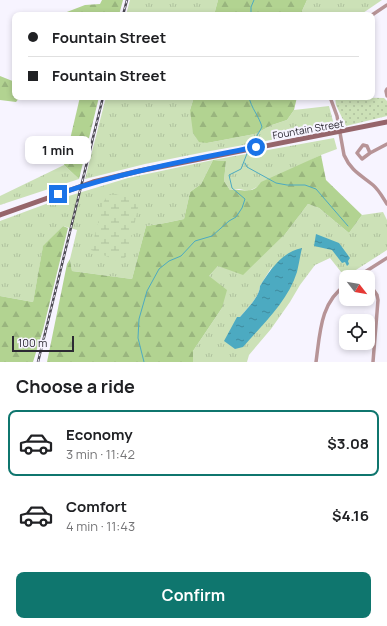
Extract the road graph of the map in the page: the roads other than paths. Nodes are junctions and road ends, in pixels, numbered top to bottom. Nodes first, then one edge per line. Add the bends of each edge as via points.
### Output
1 (387, 5) edge
2 (375, 13) edge
3 (387, 88) edge
4 (387, 96) edge
5 (331, 100) edge
6 (387, 122) edge
7 (340, 132) junction
8 (387, 144) edge
9 (370, 153) dead end
10 (386, 198) edge
11 (387, 204) edge
12 (0, 215) edge
13 (387, 258) edge
14 (370, 270) edge
15 (339, 289) edge
16 (375, 292) edge
17 (316, 362) edge
18 (373, 362) edge

1 - 2 street
3 - 4 street
5 - 7 street
6 - 7 main road, Fountain Street
7 - 10 street via 344,155 352,169
7 - 12 main road, Fountain Street via 139,170 93,182
8 - 9 street
10 - 11 street
13 - 14 street
15 - 17 street via 322,319
16 - 18 street via 378,303

